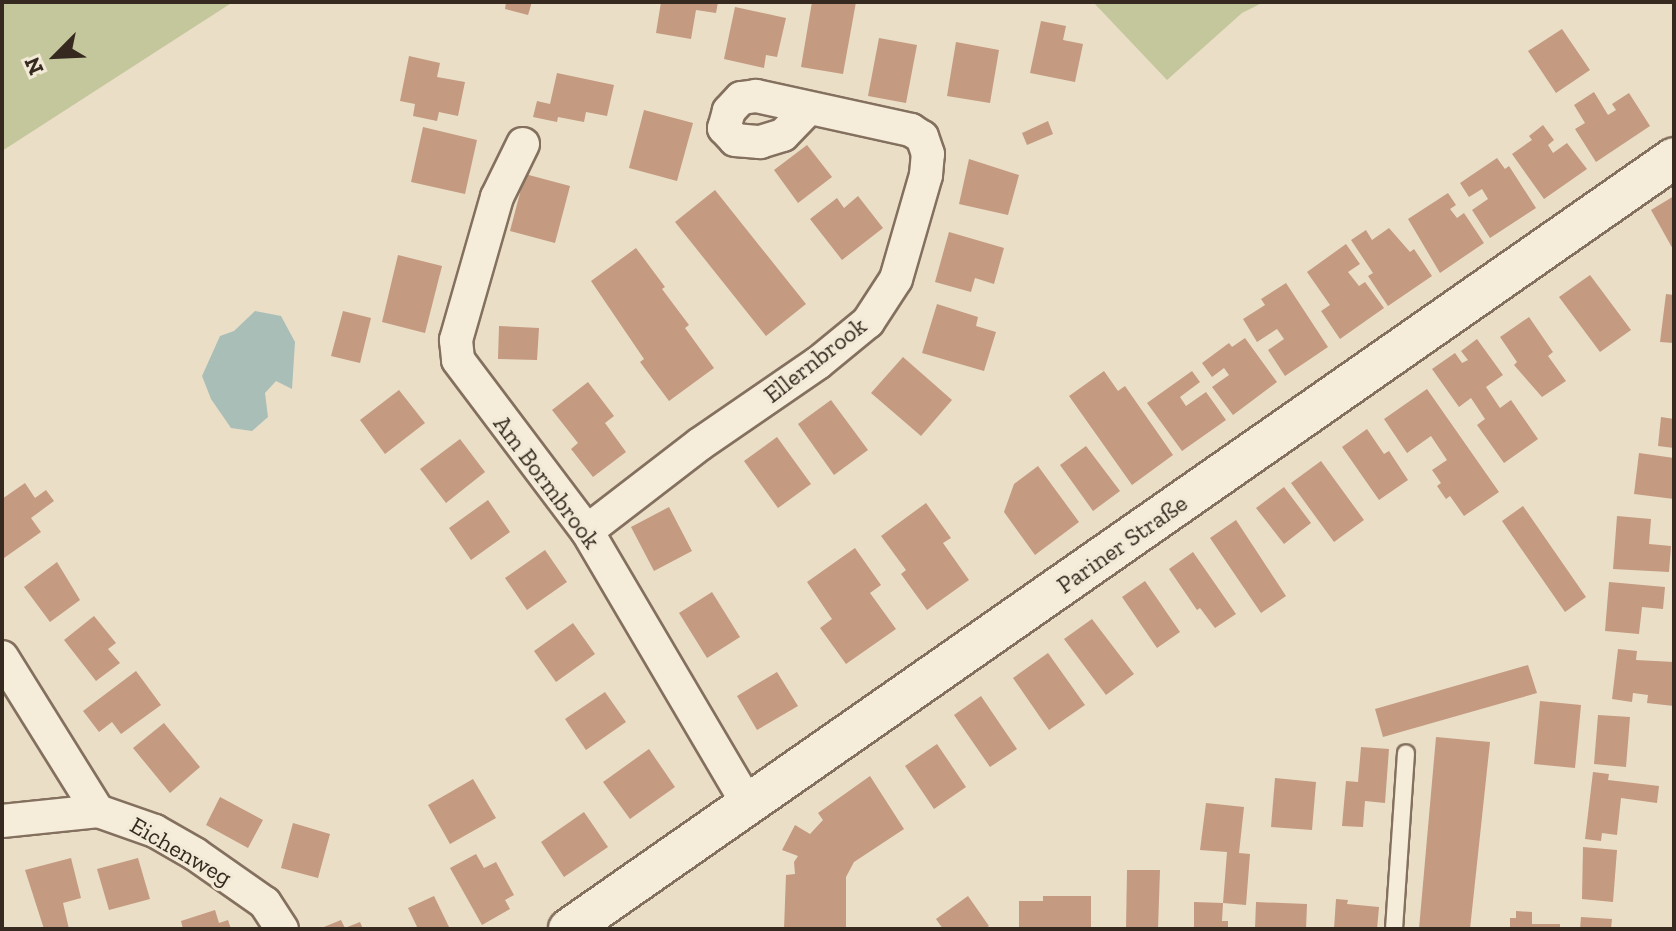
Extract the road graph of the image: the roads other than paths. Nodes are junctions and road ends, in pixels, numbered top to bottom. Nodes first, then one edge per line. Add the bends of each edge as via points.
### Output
1 (809, 108) dead end
2 (523, 144) dead end
3 (1674, 158) edge
4 (587, 531) junction
5 (2, 657) edge
6 (1406, 753) dead end
7 (747, 803) junction
8 (98, 811) junction
9 (2, 821) edge
10 (282, 929) edge
11 (569, 929) edge
12 (1394, 929) edge

1 - 4 street, Ellernbrook via 911,130 922,137 928,154 926,175 896,279 868,322 818,363
2 - 4 street, Am Bormbrook via 497,197 456,340 458,360
3 - 7 street, Pariner Straße
4 - 7 street, Am Bormbrook
5 - 8 street
6 - 12 lane
7 - 11 street, Pariner Straße
8 - 9 street
8 - 10 street, Eichenweg via 155,831 195,854 265,903

